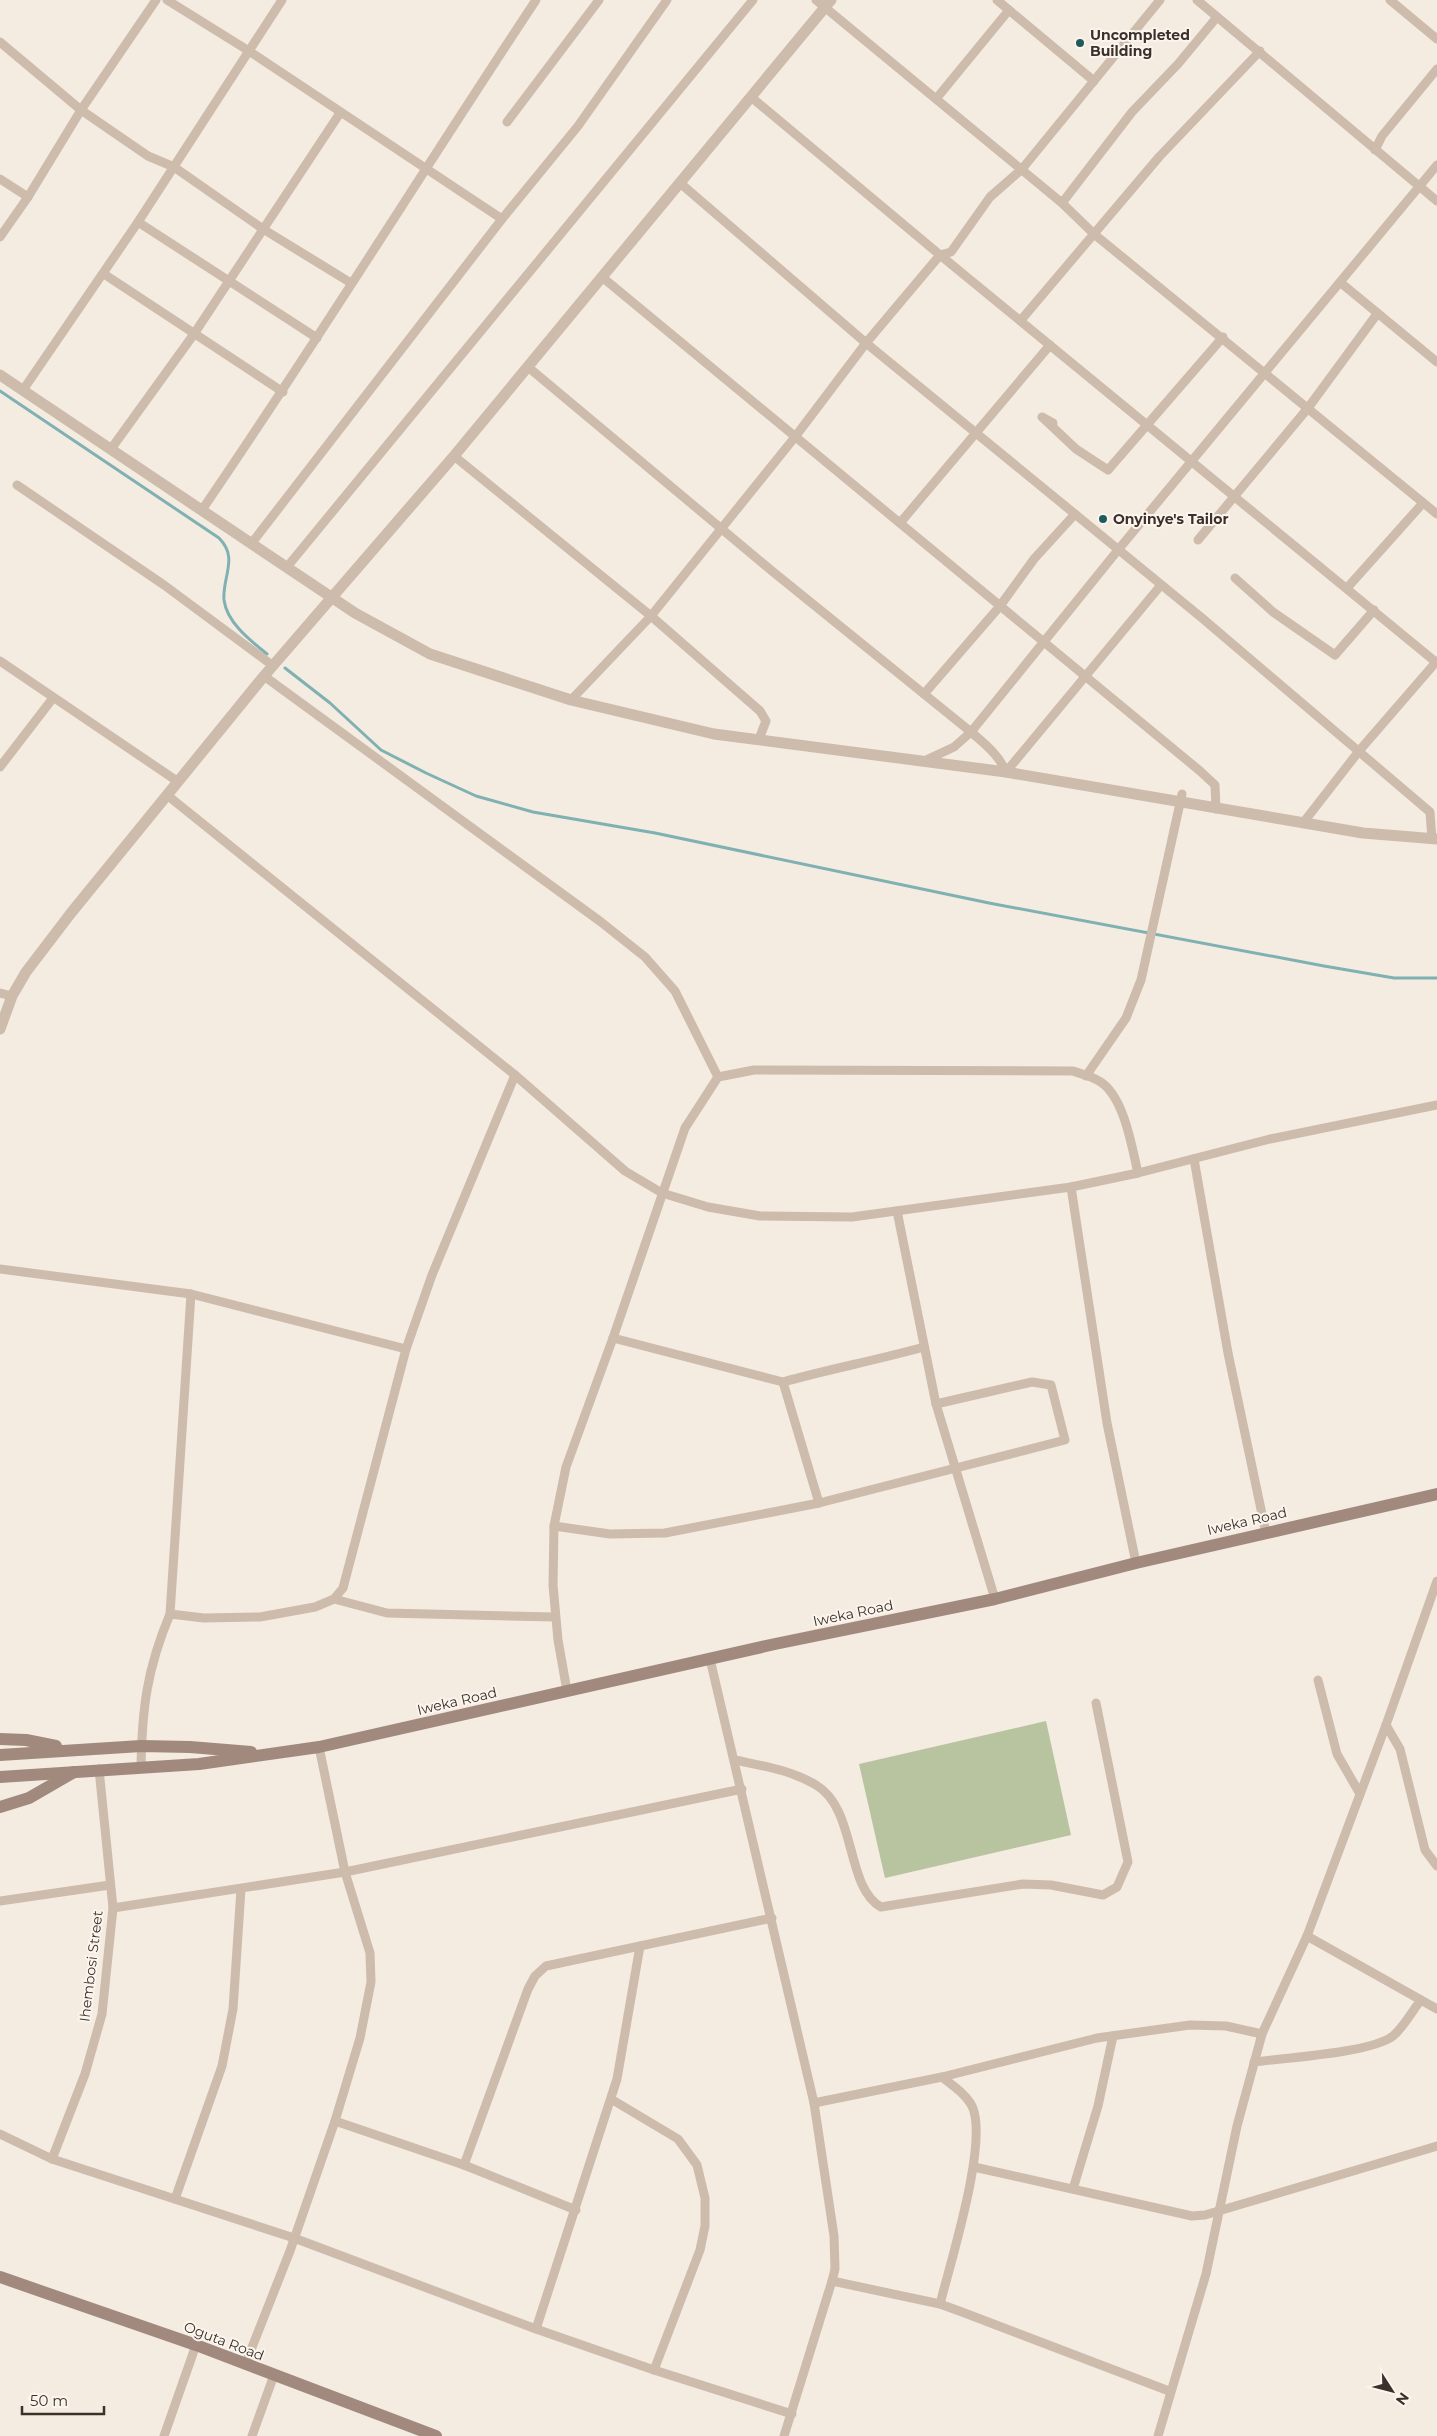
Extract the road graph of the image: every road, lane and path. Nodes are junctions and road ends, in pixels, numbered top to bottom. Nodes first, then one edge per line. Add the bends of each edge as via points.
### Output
1 (156, 0) edge
2 (167, 0) edge
3 (282, 0) edge
4 (536, 0) edge
5 (599, 0) edge
6 (667, 0) edge
7 (752, 0) edge
8 (997, 0) edge
9 (1160, 0) edge
10 (1197, 0) edge
11 (1390, 0) edge
12 (824, 2) edge
13 (1009, 10) junction
14 (1217, 17) junction
15 (1437, 38) edge
16 (0, 42) edge
17 (248, 51) junction
18 (1260, 51) junction
19 (1437, 69) edge
20 (1094, 81) junction
21 (751, 97) junction
22 (936, 99) junction
23 (82, 110) junction
24 (340, 113) junction
25 (507, 122) dead end
26 (1375, 150) junction
27 (1437, 165) edge
28 (174, 167) junction
29 (424, 169) junction
30 (1022, 169) junction
31 (0, 179) edge
32 (680, 183) junction
33 (1419, 186) junction
34 (28, 197) junction
35 (1437, 201) edge
36 (1062, 203) junction
37 (502, 219) junction
38 (138, 222) junction
39 (263, 229) junction
40 (1094, 234) junction
41 (0, 236) edge
42 (940, 256) junction
43 (104, 274) junction
44 (602, 277) junction
45 (230, 279) junction
46 (352, 283) junction
47 (1341, 283) junction
48 (1377, 314) junction
49 (1021, 320) junction
50 (194, 334) junction
51 (1223, 337) junction
52 (317, 338) junction
53 (866, 343) junction
54 (1050, 345) junction
55 (1437, 362) edge
56 (528, 367) junction
57 (1265, 373) junction
58 (0, 375) edge
59 (23, 390) junction
60 (283, 392) junction
61 (1308, 408) junction
62 (1053, 424) dead end
63 (1148, 425) junction
64 (975, 432) junction
65 (794, 437) junction
66 (111, 449) junction
67 (454, 456) junction
68 (1193, 462) junction
69 (17, 485) dead end
70 (1233, 494) junction
71 (1423, 503) junction
72 (202, 510) junction
73 (1075, 514) junction
74 (1437, 514) edge
75 (900, 523) junction
76 (722, 528) junction
77 (1198, 540) dead end
78 (252, 544) junction
79 (1118, 550) junction
80 (287, 567) junction
81 (1236, 578) dead end
82 (1161, 585) junction
83 (1346, 588) junction
84 (331, 597) junction
85 (1000, 606) junction
86 (1374, 610) junction
87 (651, 616) junction
88 (1043, 642) junction
89 (0, 661) edge
90 (1437, 662) edge
91 (272, 665) junction
92 (264, 676) junction
93 (1085, 676) junction
94 (924, 694) junction
95 (53, 698) junction
96 (571, 700) junction
97 (971, 732) junction
98 (760, 738) junction
99 (1359, 751) junction
100 (922, 762) junction
101 (0, 767) edge
102 (1006, 772) junction
103 (177, 781) junction
104 (167, 795) junction
105 (1181, 798) junction
106 (1216, 809) junction
107 (1304, 822) junction
108 (1434, 839) edge
109 (0, 993) edge
110 (12, 996) junction
111 (0, 1029) edge
112 (515, 1075) junction
113 (1086, 1076) junction
114 (718, 1077) junction
115 (1437, 1105) edge
116 (1194, 1159) junction
117 (1138, 1174) junction
118 (1071, 1187) junction
119 (662, 1193) junction
120 (897, 1211) junction
121 (0, 1269) edge
122 (191, 1294) junction
123 (614, 1338) junction
124 (924, 1346) junction
125 (406, 1349) junction
126 (783, 1382) junction
127 (936, 1404) junction
128 (956, 1468) junction
129 (1437, 1494) edge
130 (819, 1503) junction
131 (554, 1526) junction
132 (1266, 1533) junction
133 (1136, 1562) junction
134 (1437, 1582) edge
135 (995, 1598) junction
136 (334, 1599) junction
137 (1437, 1610) edge
138 (1427, 1611) junction
139 (170, 1614) junction
140 (555, 1617) junction
141 (710, 1659) junction
142 (1318, 1680) dead end
143 (567, 1690) junction
144 (1096, 1703) dead end
145 (1386, 1726) junction
146 (0, 1740) edge
147 (142, 1746) junction
148 (319, 1747) junction
149 (73, 1750) junction
150 (274, 1754) junction
151 (0, 1755) edge
152 (735, 1760) junction
153 (141, 1767) junction
154 (99, 1769) junction
155 (77, 1770) junction
156 (0, 1777) edge
157 (742, 1789) junction
158 (1360, 1794) junction
159 (0, 1807) edge
160 (1437, 1866) edge
161 (345, 1872) junction
162 (110, 1885) junction
163 (241, 1889) junction
164 (0, 1901) edge
165 (113, 1908) junction
166 (772, 1918) junction
167 (1307, 1936) junction
168 (640, 1946) junction
169 (1421, 2000) junction
170 (1437, 2009) edge
171 (1262, 2034) junction
172 (1113, 2036) junction
173 (1254, 2062) junction
174 (942, 2077) junction
175 (611, 2099) junction
176 (814, 2103) junction
177 (335, 2121) junction
178 (0, 2134) edge
179 (1437, 2146) edge
180 (52, 2159) junction
181 (464, 2165) junction
182 (974, 2166) junction
183 (1073, 2189) junction
184 (175, 2199) junction
185 (576, 2210) junction
186 (1218, 2211) junction
187 (294, 2238) junction
188 (0, 2277) edge
189 (832, 2281) junction
190 (940, 2304) junction
191 (536, 2329) junction
192 (196, 2346) junction
193 (245, 2365) junction
194 (654, 2370) junction
195 (274, 2375) junction
196 (1169, 2391) junction
197 (792, 2414) junction
198 (164, 2436) edge
199 (252, 2436) edge
200 (436, 2436) edge
201 (784, 2436) edge
202 (1158, 2436) edge

1 - 23 street
2 - 17 street
3 - 17 street
4 - 29 street
5 - 25 street
6 - 37 street via 578,126
7 - 80 street
8 - 13 street
9 - 20 street
10 - 14 street
11 - 15 street
12 - 21 street
12 - 22 street
13 - 20 street
13 - 22 street
14 - 18 street
14 - 36 street via 1132,112
16 - 23 street
17 - 24 street
17 - 28 street
18 - 26 street
18 - 40 street via 1159,157
19 - 26 street via 1382,136
20 - 30 street
21 - 32 street
21 - 42 street
22 - 30 street
23 - 28 street via 148,156
23 - 34 street
24 - 29 street
24 - 39 street
26 - 33 street
27 - 33 street
28 - 38 street
28 - 39 street
29 - 37 street
29 - 46 street
30 - 36 street
30 - 42 street via 990,197 951,252
31 - 34 street
32 - 44 street
32 - 53 street
33 - 35 street
33 - 47 street
34 - 41 street
36 - 40 street
37 - 78 street
38 - 43 street
38 - 45 street
39 - 45 street
39 - 46 street
40 - 49 street
40 - 51 street
42 - 49 street
42 - 53 street
43 - 50 street
43 - 59 street
44 - 56 street
44 - 65 street
45 - 50 street
45 - 52 street
46 - 52 street
47 - 48 street
47 - 57 street
48 - 55 street
48 - 61 street
49 - 54 street
50 - 60 street
50 - 66 street
51 - 57 street
51 - 63 street
52 - 60 street
53 - 64 street
53 - 65 street
54 - 63 street
54 - 64 street
56 - 67 street
56 - 76 street
57 - 61 street
57 - 68 street
58 - 59 street
59 - 66 street
60 - 72 street
61 - 70 street
61 - 71 street
62 - 63 street via 1042,417 1076,449 1108,470
63 - 68 street
64 - 73 street
64 - 75 street
65 - 75 street
65 - 76 street
66 - 72 street
67 - 84 street
67 - 87 street
68 - 70 street
68 - 79 street
69 - 91 street via 164,585
70 - 77 street
70 - 83 street
71 - 74 street
71 - 83 street
72 - 78 street
73 - 79 street
73 - 85 street via 1034,559
75 - 85 street
76 - 87 street
76 - 94 street
78 - 80 street
79 - 82 street
79 - 88 street
80 - 84 street
81 - 86 street via 1273,612 1335,655
82 - 93 street
82 - 99 street
83 - 86 street
84 - 91 street
84 - 96 street via 430,654
85 - 88 street
85 - 94 street
86 - 90 street
87 - 96 street
87 - 98 street via 760,711 766,720
88 - 93 street
88 - 97 street
89 - 95 street
90 - 99 street
91 - 92 street
92 - 103 street
92 - 114 street via 602,922 645,957 675,991
93 - 102 street
93 - 106 street via 1215,784
94 - 97 street
95 - 101 street
95 - 103 street
96 - 98 street via 714,734
97 - 100 street via 954,747
97 - 102 street via 992,750
98 - 100 street
99 - 107 street
99 - 108 street via 1430,812
100 - 102 street
102 - 105 street
103 - 104 street
104 - 110 street via 70,913
104 - 112 street
105 - 106 street
105 - 113 street via 1141,980 1126,1018
106 - 107 street
107 - 108 street via 1363,833
109 - 110 street
110 - 111 street
112 - 119 street via 625,1171
112 - 125 street via 432,1275
113 - 114 street via 1073,1071 754,1070
113 - 117 street via 1100,1081 1115,1099 1125,1119
114 - 119 street via 685,1128
115 - 116 street via 1270,1139
116 - 117 street
116 - 132 street via 1228,1353
117 - 118 street
118 - 120 street
118 - 133 street via 1108,1423
119 - 120 street via 708,1207 760,1216 852,1217
119 - 123 street
120 - 124 street
121 - 122 street
122 - 125 street
122 - 139 street
123 - 126 street
123 - 131 street via 566,1467
124 - 126 street
124 - 127 street
125 - 136 street via 342,1588
126 - 130 street
127 - 128 street
127 - 128 street via 1032,1382 1051,1386 1064,1440
128 - 130 street
128 - 135 street
129 - 132 main road, Iweka Road
130 - 131 street via 665,1533 610,1534
131 - 140 street via 552,1585
132 - 133 main road, Iweka Road
133 - 135 main road, Iweka Road
134 - 138 street
135 - 141 main road, Iweka Road
136 - 139 street via 315,1607 260,1617 204,1618
136 - 140 street via 388,1614
137 - 138 street
138 - 145 street
139 - 147 street via 155,1649 146,1686
140 - 143 street
141 - 143 main road, Iweka Road
141 - 152 street
142 - 158 street via 1337,1754
143 - 148 main road, Iweka Road
144 - 152 street via 1128,1862 1117,1887 1104,1895 1052,1885 1023,1884 881,1907 865,1893 849,1840 833,1802 825,1792 782,1769
145 - 158 street
145 - 160 street via 1400,1749 1425,1850
146 - 149 main road via 26,1740
147 - 149 main road
147 - 150 main road
147 - 153 street
148 - 150 main road, Iweka Road
148 - 161 street
149 - 151 main road
150 - 153 main road via 198,1764
152 - 157 street
153 - 154 main road
154 - 155 main road
154 - 162 street, Ihembosi Street
155 - 156 main road
155 - 159 main road via 34,1795
157 - 161 street
157 - 166 street
158 - 167 street
161 - 163 street
161 - 177 street via 370,1953 372,1974 360,2038
162 - 164 street
162 - 165 street, Ihembosi Street
163 - 165 street
163 - 184 street via 233,2009 222,2066
165 - 180 street, Ihembosi Street via 102,2014 85,2074
166 - 168 street
166 - 176 street
167 - 169 street
167 - 171 street
168 - 175 street
168 - 181 street via 546,1966 535,1976
169 - 170 street
169 - 173 street via 1394,2035 1384,2042 1344,2051
171 - 172 street via 1226,2026 1190,2024
171 - 173 street
172 - 174 street
172 - 183 street via 1098,2106
173 - 186 street
174 - 176 street
174 - 182 street via 965,2096 973,2108 977,2134
175 - 185 street
175 - 194 street via 678,2139 697,2166 705,2198 705,2226 700,2250
176 - 189 street via 834,2236 835,2270
177 - 181 street
177 - 187 street
178 - 180 street
179 - 186 street
180 - 184 street
181 - 185 street
182 - 183 street
182 - 190 street
183 - 186 street via 1192,2216
184 - 187 street
185 - 191 street
186 - 196 street via 1206,2274
187 - 191 street
187 - 193 street
188 - 192 main road, Oguta Road
189 - 190 street
189 - 197 street
190 - 196 street
191 - 194 street
192 - 193 main road, Oguta Road
192 - 198 street
193 - 195 main road, Oguta Road
194 - 197 street
195 - 199 street
195 - 200 main road, Oguta Road
196 - 202 street
197 - 201 street

